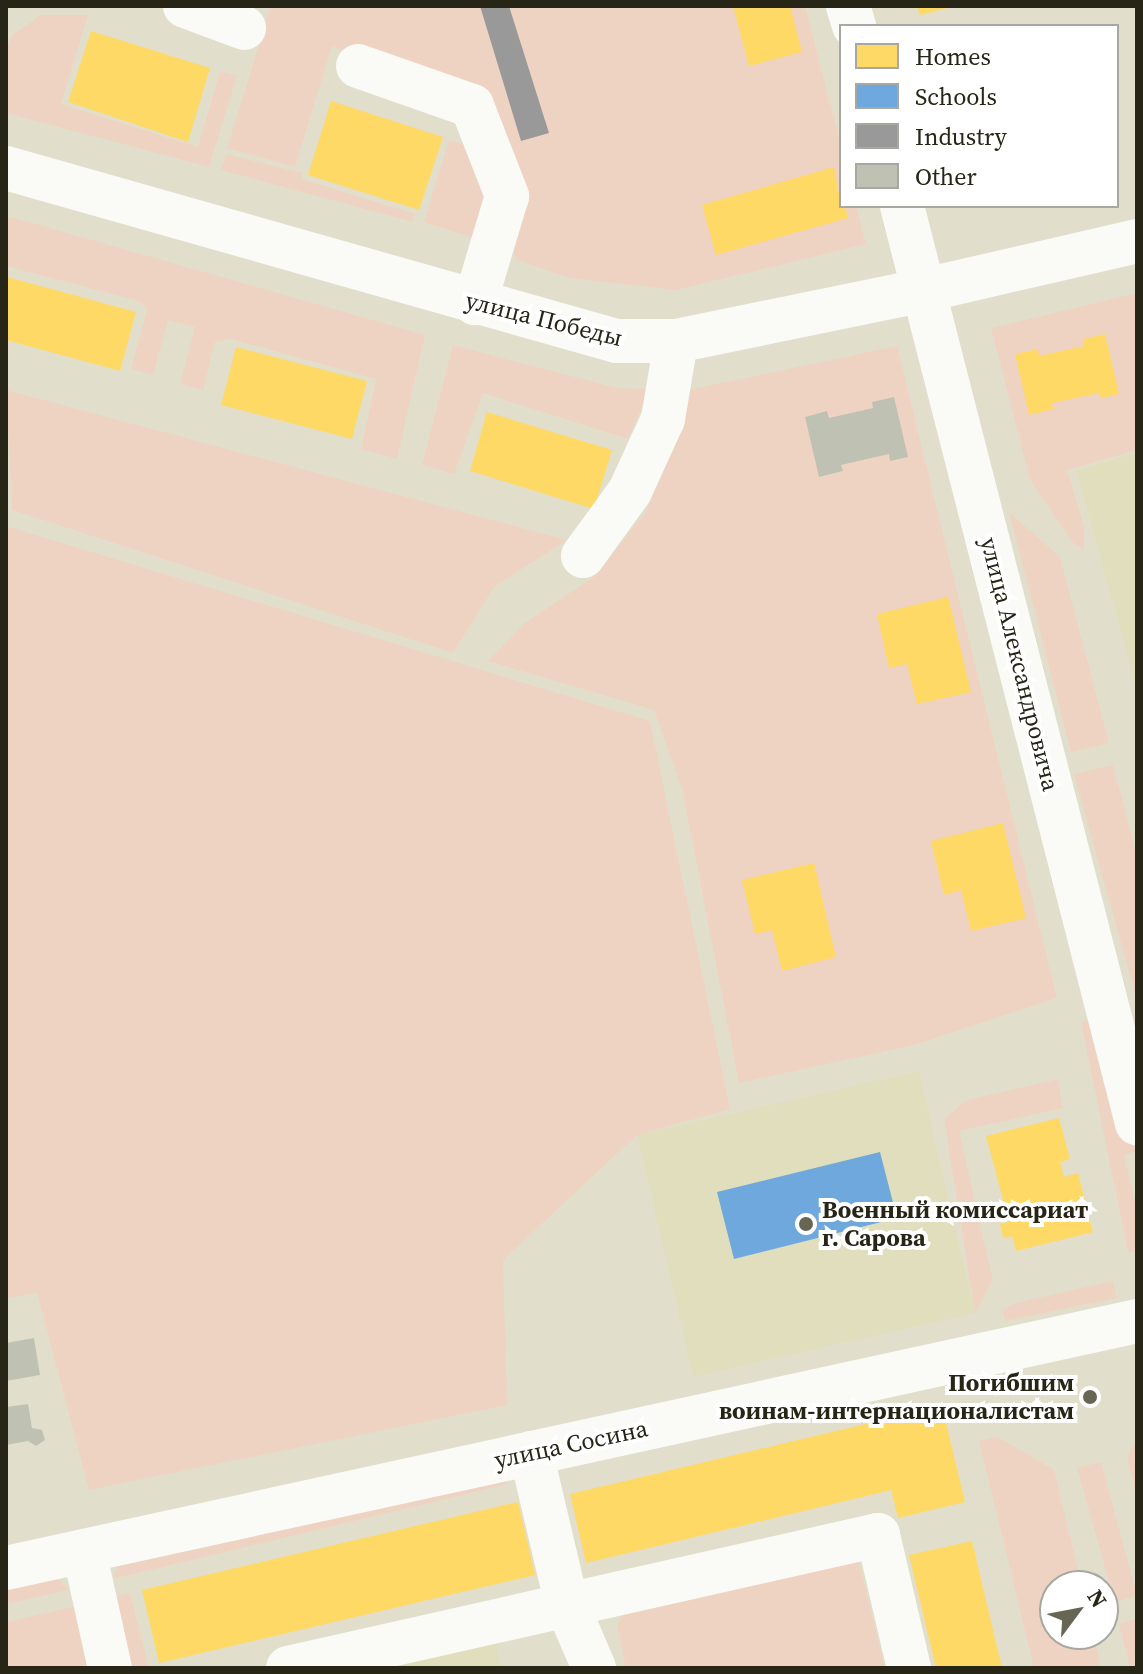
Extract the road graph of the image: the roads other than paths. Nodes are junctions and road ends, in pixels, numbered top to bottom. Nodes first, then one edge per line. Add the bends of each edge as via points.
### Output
1 (185, 6) edge
2 (244, 28) dead end
3 (358, 66) dead end
4 (6, 168) edge
5 (903, 208) edge
6 (1137, 241) edge
7 (925, 290) junction
8 (475, 303) junction
9 (676, 341) junction
10 (583, 556) dead end
11 (1125, 1023) edge
12 (1137, 1123) edge
13 (1137, 1321) edge
14 (531, 1453) junction
15 (84, 1551) junction
16 (6, 1568) edge
17 (567, 1605) junction
18 (110, 1668) edge
19 (288, 1668) edge
20 (594, 1668) edge
21 (909, 1668) edge

1 - 2 street
3 - 8 street via 472,106 507,196
4 - 8 street, улица Победы
5 - 7 street, улица Александровича
6 - 7 street, улица Победы
7 - 9 street, улица Победы
7 - 11 street, улица Александровича
8 - 9 street, улица Победы via 616,341
9 - 10 street via 663,419 630,491
11 - 12 street, улица Александровича
13 - 14 street, улица Сосина
14 - 15 street, улица Сосина
14 - 17 street
15 - 16 street, улица Сосина
15 - 18 street
17 - 19 street
17 - 20 street
17 - 21 street via 878,1535

